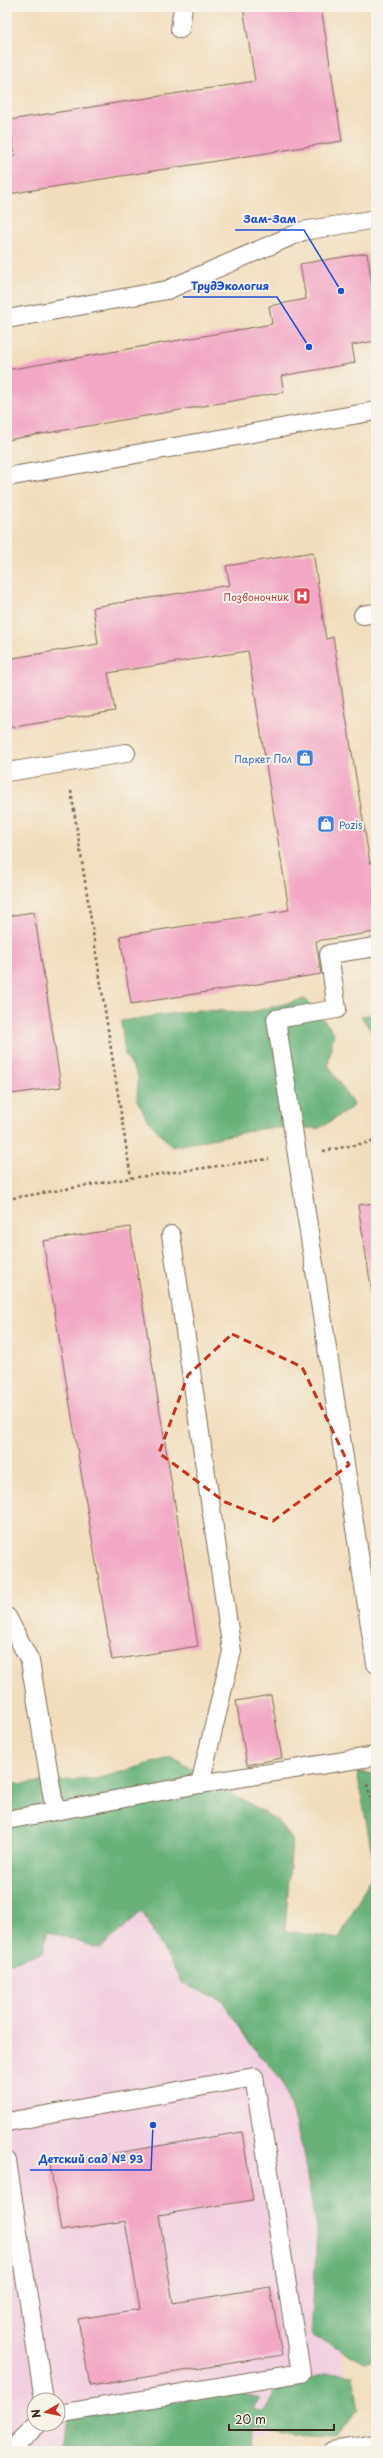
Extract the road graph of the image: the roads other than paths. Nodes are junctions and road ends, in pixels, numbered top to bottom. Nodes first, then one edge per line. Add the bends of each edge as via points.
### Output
1 (183, 7) edge
2 (180, 29) dead end
3 (376, 219) edge
4 (7, 319) edge
5 (376, 411) edge
6 (7, 478) edge
7 (126, 753) dead end
8 (7, 772) edge
9 (376, 948) edge
10 (171, 1236) dead end
11 (7, 1617) edge
12 (376, 1664) edge
13 (369, 1757) edge
14 (200, 1784) junction
15 (55, 1811) junction
16 (7, 1820) edge
17 (7, 2122) edge
18 (7, 2161) edge
19 (43, 2392) edge
20 (66, 2413) edge
21 (30, 2432) edge
22 (376, 2444) edge
23 (10, 2451) edge
24 (332, 2451) edge

1 - 2 lane
3 - 4 lane via 303,231 167,290
5 - 6 lane
7 - 8 lane
9 - 12 lane via 329,954 337,1009 276,1019
10 - 14 lane via 232,1651
11 - 15 lane via 30,1660
13 - 14 lane
14 - 15 lane
15 - 16 lane
17 - 20 lane via 254,2077 301,2373
18 - 19 lane
21 - 23 lane
22 - 24 lane

